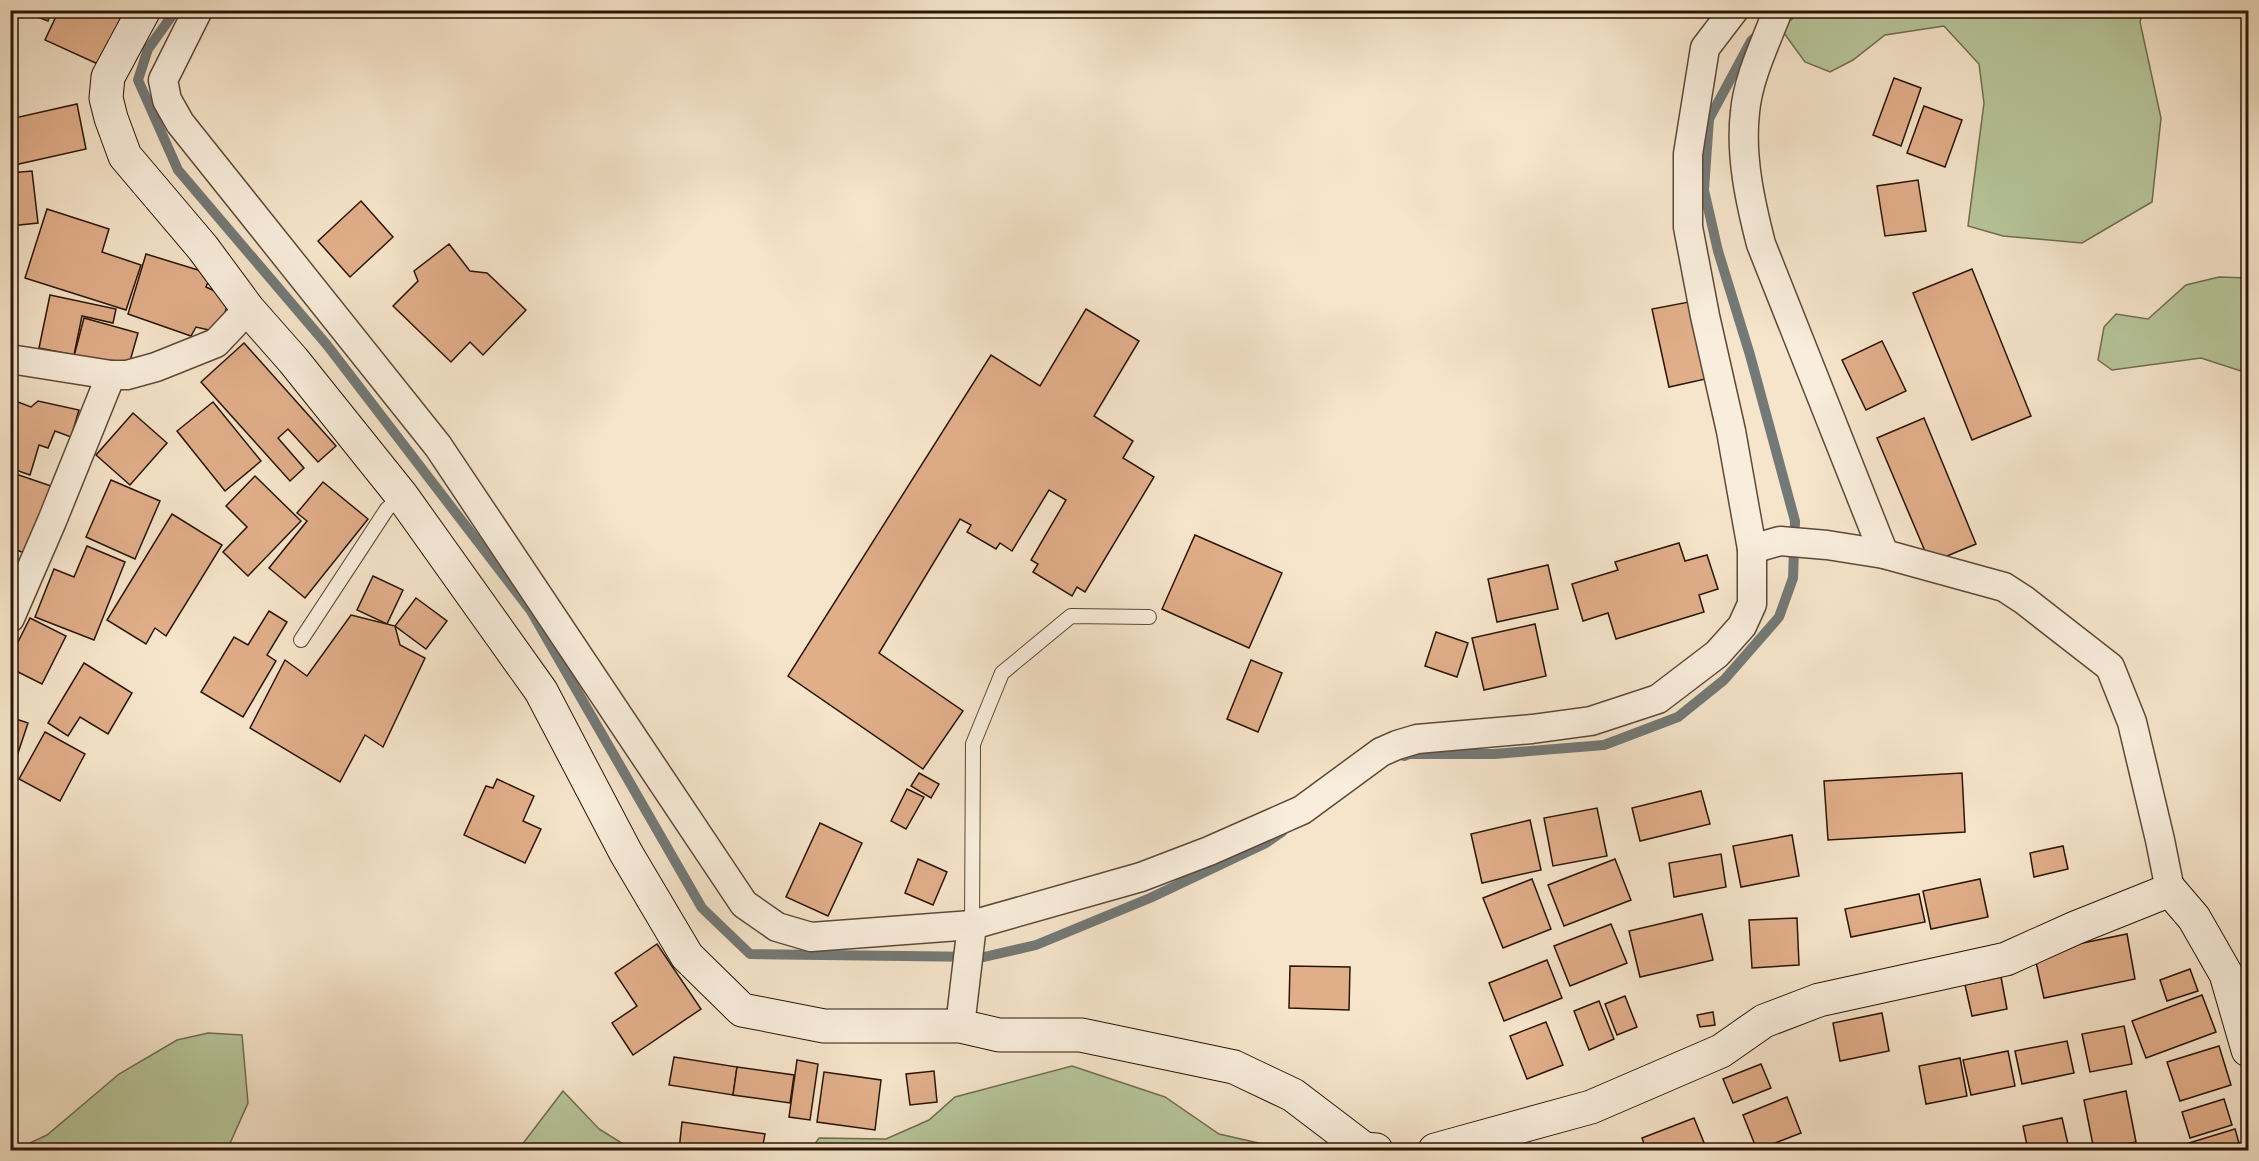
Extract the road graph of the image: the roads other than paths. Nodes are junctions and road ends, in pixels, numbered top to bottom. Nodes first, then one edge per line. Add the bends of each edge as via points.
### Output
1 (144, 10) edge
2 (198, 10) edge
3 (1734, 10) edge
4 (1778, 10) edge
5 (248, 309) junction
6 (10, 359) edge
7 (111, 375) junction
8 (402, 496) junction
9 (1752, 549) junction
10 (1884, 554) junction
11 (1149, 617) dead end
12 (10, 618) edge
13 (301, 640) dead end
14 (2170, 890) junction
15 (972, 925) junction
16 (960, 1026) junction
17 (2248, 1050) edge
18 (1376, 1150) edge
19 (1435, 1150) edge

1 - 5 street via 108,77 106,98 111,118 125,156 203,248
2 - 15 street via 163,80 167,100 180,123 438,446 744,904 777,927 812,937
3 - 9 street via 1705,48 1688,154 1688,227
4 - 10 street via 1745,111 1748,193 1761,244
5 - 7 street via 216,342 156,367
5 - 8 street
6 - 7 street
7 - 12 street
8 - 13 lane via 387,509
8 - 16 street via 541,691 626,853 687,956 742,1010 824,1026
9 - 10 street via 1780,541
9 - 15 street via 1752,604 1742,626 1717,654 1659,699 1591,721 1397,744 1302,810 1209,851 1142,877
10 - 14 street via 2004,587 2109,667 2132,722
11 - 15 lane via 1071,616 1002,673 973,744
14 - 17 street via 2194,918 2226,974
14 - 19 street via 2006,959 1819,1000 1764,1022 1721,1051 1592,1107
15 - 16 street
16 - 18 street via 999,1035 1081,1035 1234,1067 1293,1095 1364,1149

